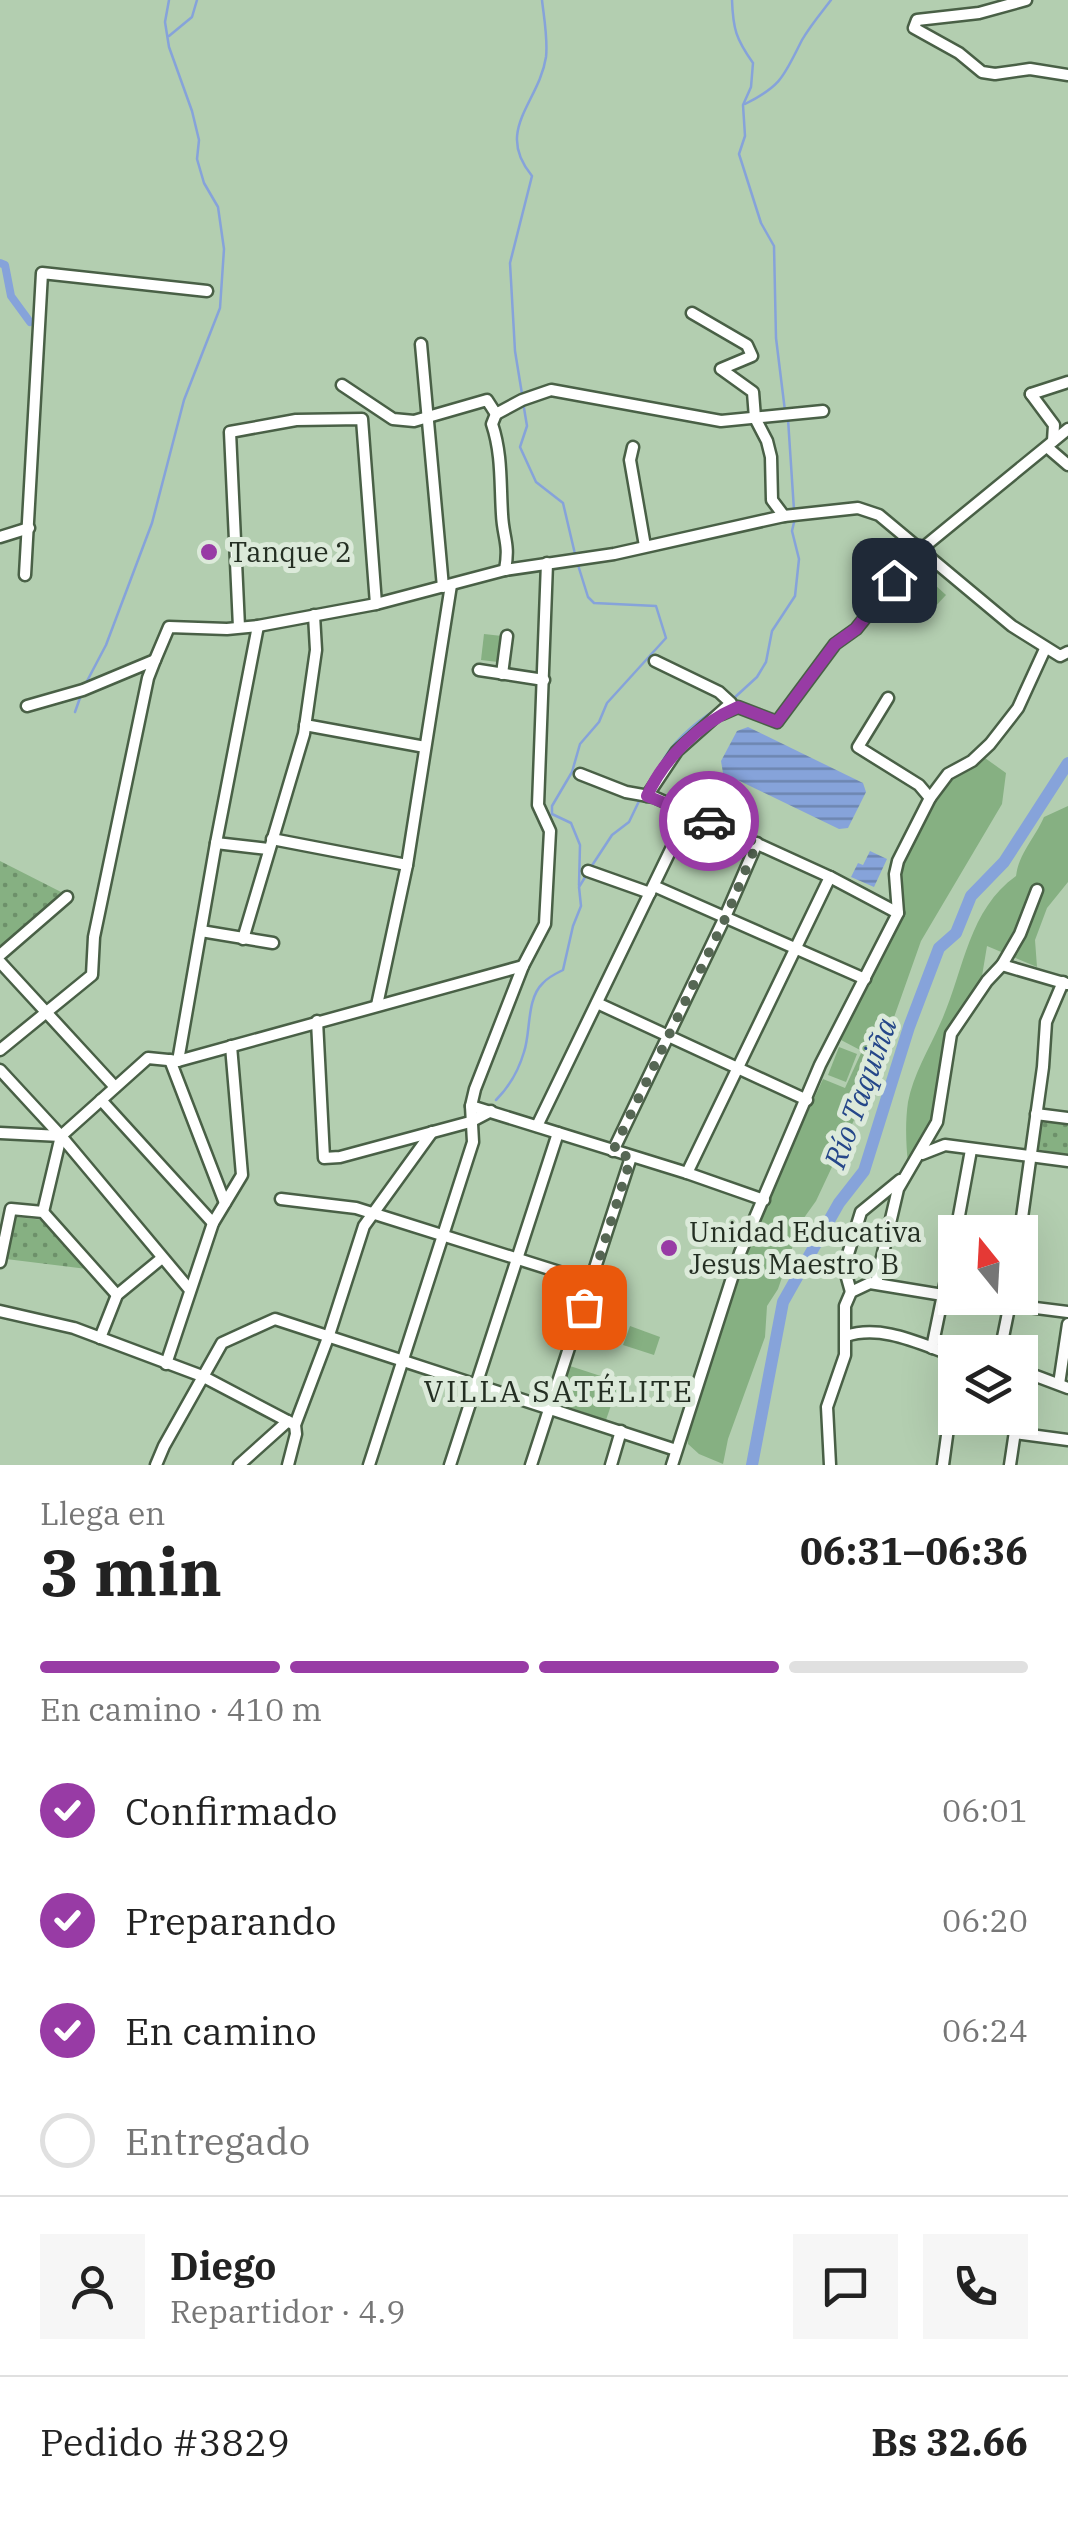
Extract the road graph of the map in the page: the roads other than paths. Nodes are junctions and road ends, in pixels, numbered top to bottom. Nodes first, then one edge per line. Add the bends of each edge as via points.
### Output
1 (1026, 0) edge
2 (1068, 74) edge
3 (206, 291) dead end
4 (692, 312) dead end
5 (421, 344) dead end
6 (1068, 382) edge
7 (342, 385) dead end
8 (823, 411) dead end
9 (496, 414) junction
10 (428, 417) junction
11 (755, 418) junction
12 (1068, 430) edge
13 (1050, 444) junction
14 (633, 446) dead end
15 (1068, 466) edge
16 (784, 516) junction
17 (29, 528) junction
18 (0, 536) edge
19 (645, 546) junction
20 (919, 551) junction
21 (547, 563) junction
22 (506, 570) junction
23 (25, 575) dead end
24 (447, 586) junction
25 (376, 604) junction
26 (314, 615) junction
27 (258, 626) junction
28 (239, 628) junction
29 (507, 636) dead end
30 (1045, 648) junction
31 (1068, 652) edge
32 (155, 660) junction
33 (656, 661) dead end
34 (478, 670) dead end
35 (502, 674) junction
36 (544, 680) junction
37 (888, 698) dead end
38 (27, 706) dead end
39 (722, 714) junction
40 (305, 725) junction
41 (425, 747) junction
42 (580, 774) dead end
43 (647, 796) junction
44 (930, 798) junction
45 (689, 812) junction
46 (216, 843) junction
47 (757, 843) junction
48 (270, 844) junction
49 (407, 865) junction
50 (588, 871) dead end
51 (830, 877) junction
52 (652, 890) junction
53 (1037, 890) dead end
54 (67, 897) dead end
55 (898, 913) junction
56 (726, 917) junction
57 (200, 931) junction
58 (244, 939) junction
59 (273, 942) dead end
60 (794, 948) junction
61 (0, 958) edge
62 (1002, 965) junction
63 (523, 966) junction
64 (865, 980) junction
65 (1066, 983) edge
66 (598, 1003) junction
67 (377, 1005) junction
68 (46, 1013) junction
69 (317, 1021) junction
70 (667, 1034) junction
71 (231, 1046) junction
72 (0, 1050) edge
73 (174, 1060) junction
74 (738, 1066) junction
75 (0, 1070) edge
76 (115, 1087) junction
77 (101, 1100) junction
78 (807, 1100) junction
79 (470, 1106) junction
80 (491, 1112) junction
81 (1036, 1114) junction
82 (1068, 1118) edge
83 (470, 1122) junction
84 (537, 1126) junction
85 (432, 1132) junction
86 (558, 1133) junction
87 (0, 1134) edge
88 (62, 1136) junction
89 (971, 1150) junction
90 (613, 1151) junction
91 (921, 1155) junction
92 (631, 1158) junction
93 (1030, 1158) junction
94 (1068, 1161) edge
95 (688, 1173) junction
96 (905, 1176) junction
97 (281, 1199) dead end
98 (764, 1200) junction
99 (225, 1203) junction
100 (6, 1209) edge
101 (42, 1212) junction
102 (372, 1212) junction
103 (959, 1215) edge
104 (1022, 1215) edge
105 (213, 1223) junction
106 (446, 1234) junction
107 (162, 1258) junction
108 (516, 1259) junction
109 (0, 1261) edge
110 (591, 1282) junction
111 (876, 1284) junction
112 (190, 1290) junction
113 (851, 1292) junction
114 (117, 1295) junction
115 (938, 1295) edge
116 (1038, 1306) edge
117 (0, 1311) edge
118 (1068, 1312) edge
119 (945, 1315) edge
120 (1068, 1324) edge
121 (330, 1335) junction
122 (846, 1336) junction
123 (100, 1338) junction
124 (932, 1348) junction
125 (938, 1350) edge
126 (403, 1360) junction
127 (166, 1364) junction
128 (202, 1376) junction
129 (1038, 1377) edge
130 (475, 1386) junction
131 (1064, 1386) edge
132 (549, 1408) junction
133 (292, 1423) junction
134 (622, 1432) junction
135 (946, 1435) edge
136 (1015, 1435) edge
137 (1030, 1435) edge
138 (1068, 1440) edge
139 (676, 1450) junction
140 (156, 1465) edge
141 (239, 1465) edge
142 (288, 1465) edge
143 (369, 1465) edge
144 (450, 1465) edge
145 (531, 1465) edge
146 (611, 1465) edge
147 (672, 1465) edge
148 (830, 1465) edge
149 (942, 1465) edge
150 (1010, 1465) edge

1 - 2 street via 917,20 914,28 982,72
3 - 17 street via 42,273
4 - 11 street via 747,345 752,356 721,369 753,392
5 - 10 street
6 - 13 street via 1031,394 1054,425
7 - 10 street via 393,419
8 - 11 street
9 - 10 street via 487,400
9 - 11 street via 551,390 721,421
9 - 22 street
10 - 24 street
11 - 16 street via 767,441 772,500
12 - 13 street
13 - 15 street
13 - 20 street
14 - 19 street
16 - 19 street
16 - 20 street via 858,508 879,515
17 - 18 street
17 - 23 street
19 - 21 street
20 - 30 street
20 - 39 street via 856,629 835,644 777,722 738,707
21 - 22 street
21 - 36 street
22 - 24 street
24 - 25 street
24 - 41 street
25 - 26 street
25 - 28 street via 362,420 280,423 230,432
26 - 27 street
26 - 40 street
27 - 28 street
27 - 46 street
28 - 32 street via 168,626
29 - 35 street
30 - 31 street via 1060,656
30 - 44 street via 1018,708 990,744 948,774
32 - 38 street
32 - 68 street via 97,920 92,974
33 - 39 street via 727,698 731,703
34 - 35 street
35 - 36 street
36 - 63 street via 538,805 550,831 547,912
37 - 44 street via 858,747 919,784
39 - 43 street via 677,751
40 - 41 street
40 - 48 street
41 - 49 street
42 - 43 street
43 - 45 street
44 - 55 street via 894,874
45 - 47 street
45 - 52 street
46 - 48 street
46 - 57 street
47 - 51 street
47 - 56 street
48 - 49 street
48 - 58 street
49 - 67 street
50 - 52 street
51 - 55 street
51 - 60 street
52 - 56 street
52 - 66 street
53 - 62 street
54 - 61 street
55 - 64 street
56 - 60 street
56 - 70 street
57 - 58 street
57 - 73 street
58 - 59 street
60 - 64 street
60 - 74 street
61 - 68 street
62 - 65 street
62 - 91 street via 951,1034 937,1122
63 - 67 street
63 - 79 street
64 - 78 street
65 - 81 street via 1046,1022
66 - 70 street
66 - 84 street
67 - 69 street
68 - 72 street
68 - 76 street
69 - 71 street
69 - 85 street via 324,1158
70 - 74 street
70 - 90 street
71 - 73 street
71 - 99 street via 242,1175
73 - 76 street via 148,1058
73 - 99 street
74 - 78 street
74 - 95 street
75 - 88 street
76 - 77 street
77 - 88 street
77 - 105 street
78 - 98 street
79 - 80 street
79 - 83 street
80 - 83 street
80 - 84 street
81 - 82 street
81 - 93 street
83 - 85 street
83 - 106 street via 473,1142
84 - 86 street
85 - 102 street
86 - 90 street
86 - 108 street
87 - 88 street
88 - 101 street
88 - 107 street
89 - 91 street via 945,1145
89 - 93 street
89 - 103 street
90 - 92 street
91 - 96 street
92 - 95 street
92 - 110 street
93 - 94 street
93 - 104 street
95 - 98 street
96 - 111 street
96 - 113 street via 861,1212 844,1267
97 - 102 street
98 - 139 street via 740,1253
99 - 105 street
100 - 101 street
100 - 109 street
101 - 114 street
102 - 106 street
102 - 121 street
105 - 112 street
106 - 108 street
106 - 126 street
107 - 112 street
107 - 114 street
108 - 110 street
108 - 130 street
110 - 132 street
111 - 113 street
111 - 115 street
112 - 127 street
113 - 122 street via 844,1306
114 - 123 street
116 - 118 street
117 - 123 street
119 - 124 street
120 - 131 street
121 - 126 street
121 - 128 street via 276,1319 222,1343
121 - 133 street
122 - 124 street via 870,1331
122 - 148 street via 828,1406
123 - 127 street
124 - 125 street
126 - 130 street
126 - 143 street
127 - 128 street
128 - 133 street
128 - 140 street
129 - 131 street
130 - 132 street
130 - 144 street
132 - 134 street
132 - 145 street
133 - 141 street
133 - 142 street via 296,1434
134 - 139 street
134 - 146 street
135 - 149 street
136 - 150 street
137 - 138 street
139 - 147 street

